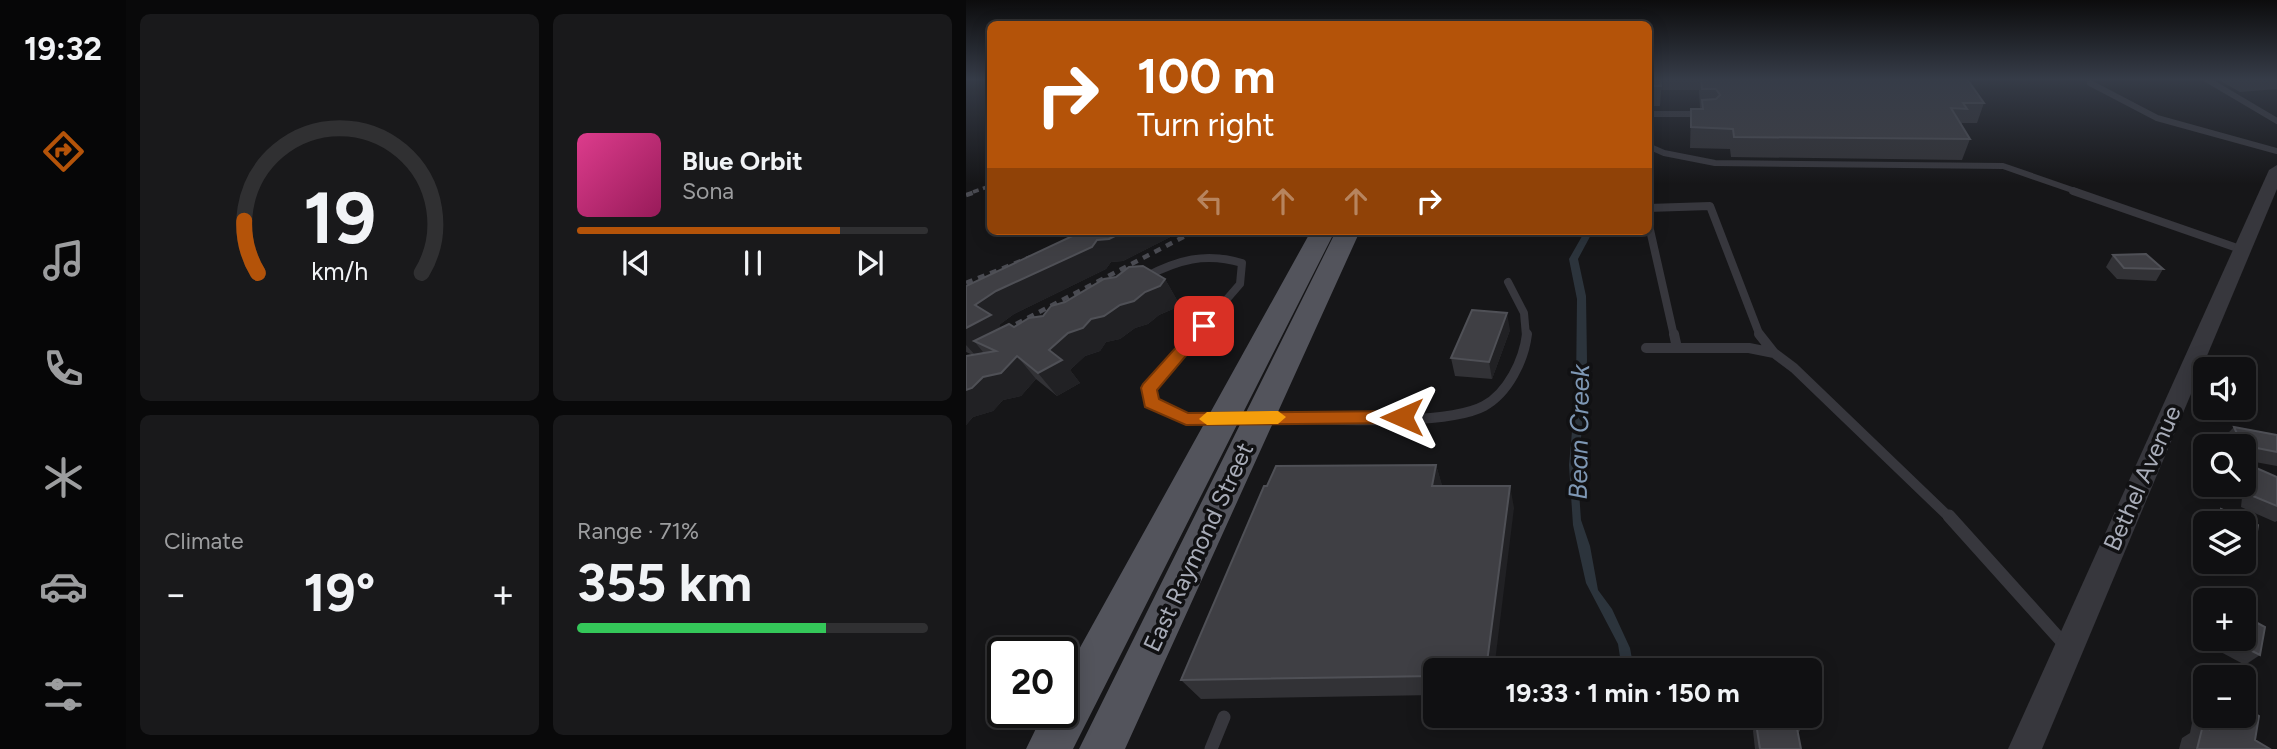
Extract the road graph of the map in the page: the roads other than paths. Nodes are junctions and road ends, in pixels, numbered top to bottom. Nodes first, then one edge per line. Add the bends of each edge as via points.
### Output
1 (1652, 114) edge
2 (1712, 114) edge
3 (2149, 114) edge
4 (1652, 148) edge
5 (2277, 151) edge
6 (2277, 170) edge
7 (1652, 208) edge
8 (1321, 235) edge
9 (1346, 235) edge
10 (1651, 235) edge
11 (2243, 250) junction
12 (1507, 282) dead end
13 (1133, 283) edge
14 (1646, 348) dead end
15 (1677, 348) junction
16 (1774, 354) junction
17 (1241, 418) junction
18 (2068, 648) junction
19 (1224, 716) dead end
20 (1049, 749) edge
21 (1102, 749) edge
22 (1212, 749) edge
23 (2025, 749) edge

1 - 2 lane
3 - 5 lane
4 - 11 lane via 1715,163 2003,166
6 - 11 street, Bethel Avenue
7 - 16 lane via 1710,206 1759,334
8 - 17 main road, East Raymond Street via 1273,329
9 - 17 main road, East Raymond Street
10 - 15 lane
11 - 18 street, Bethel Avenue
12 - 17 lane via 1527,316 1523,354 1506,390 1482,408 1451,417
13 - 17 lane via 1181,258 1226,257 1242,263 1240,285 1149,388 1151,402 1186,419
14 - 15 lane
15 - 16 lane via 1749,348
16 - 18 lane via 1891,456
17 - 20 main road, East Raymond Street
17 - 21 main road, East Raymond Street
18 - 23 street, Bethel Avenue
19 - 22 lane

